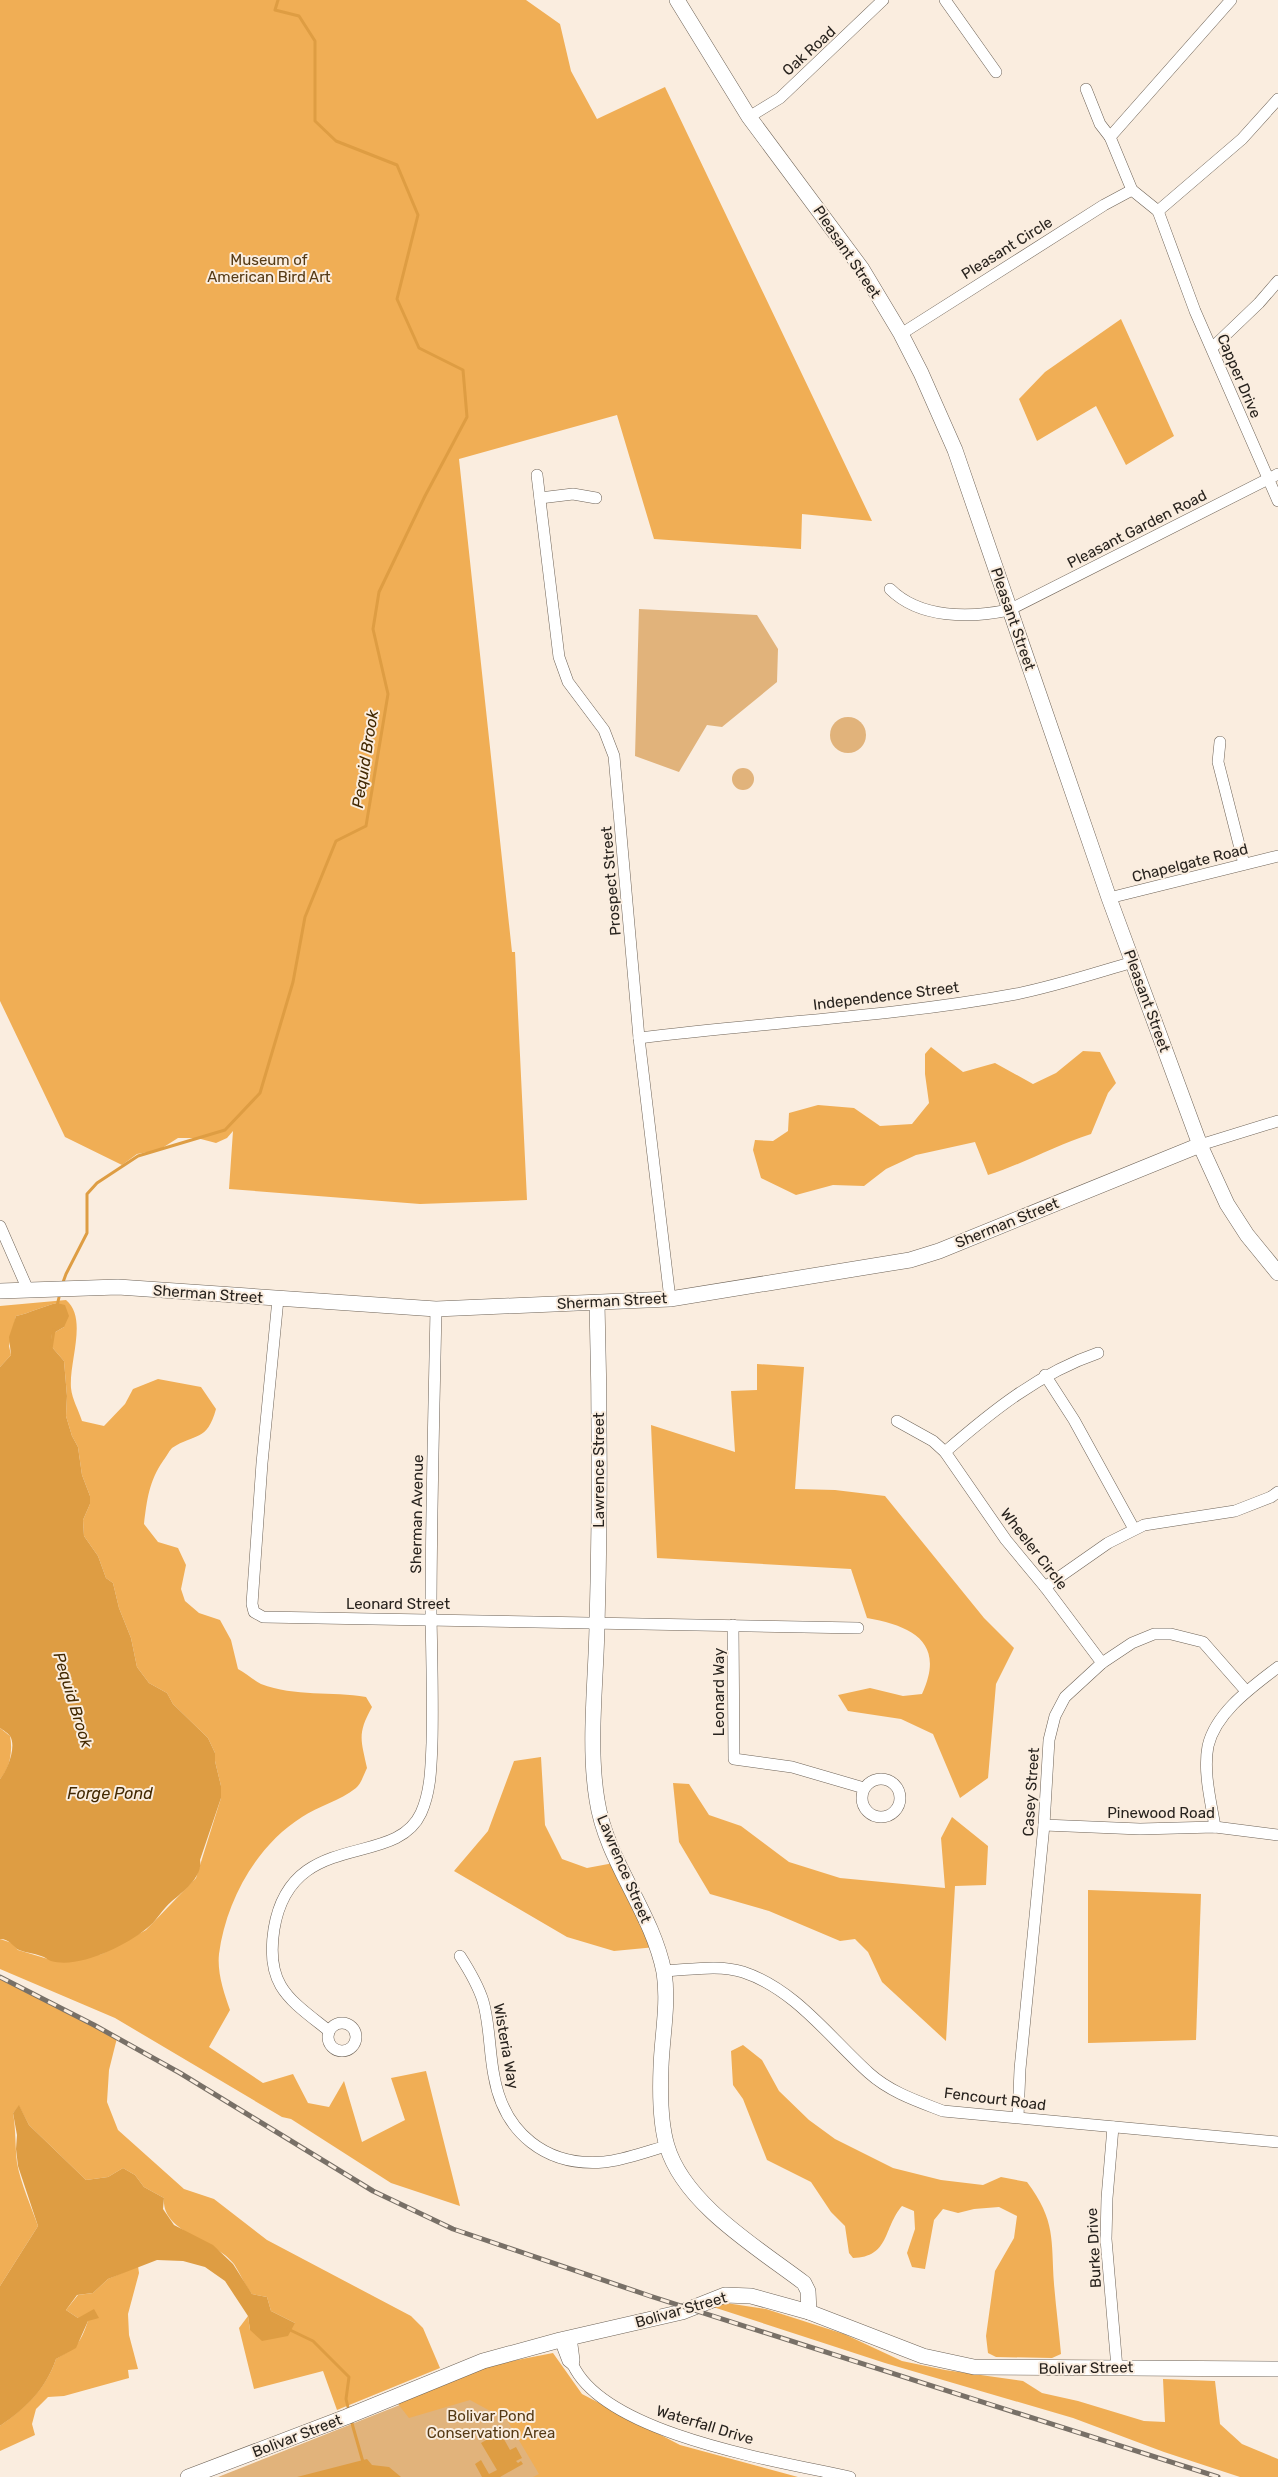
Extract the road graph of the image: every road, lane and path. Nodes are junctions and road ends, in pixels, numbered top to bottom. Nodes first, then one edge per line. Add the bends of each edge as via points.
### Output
1 (677, 0) edge
2 (883, 0) edge
3 (945, 0) edge
4 (1232, 0) edge
5 (996, 72) dead end
6 (1086, 89) dead end
7 (1278, 99) edge
8 (749, 117) junction
9 (1110, 137) junction
10 (1132, 190) junction
11 (1158, 211) junction
12 (1278, 281) edge
13 (901, 334) junction
14 (1212, 348) junction
15 (1278, 474) edge
16 (537, 475) dead end
17 (1268, 480) junction
18 (540, 498) junction
19 (596, 498) dead end
20 (1278, 501) edge
21 (890, 589) dead end
22 (1010, 610) junction
23 (1220, 742) dead end
24 (1278, 856) edge
25 (1244, 864) junction
26 (1109, 898) junction
27 (1133, 962) junction
28 (639, 1038) junction
29 (1278, 1121) edge
30 (1200, 1145) junction
31 (0, 1226) edge
32 (1278, 1273) edge
33 (28, 1290) junction
34 (0, 1291) edge
35 (278, 1299) junction
36 (670, 1299) junction
37 (597, 1303) junction
38 (436, 1309) junction
39 (1098, 1353) dead end
40 (1045, 1375) junction
41 (896, 1421) dead end
42 (944, 1452) junction
43 (1278, 1492) edge
44 (1134, 1529) junction
45 (1046, 1587) junction
46 (431, 1619) junction
47 (598, 1623) junction
48 (734, 1626) junction
49 (858, 1628) dead end
50 (1102, 1663) junction
51 (1278, 1667) edge
52 (1246, 1691) junction
53 (864, 1788) dead end
54 (1044, 1825) junction
55 (1215, 1827) junction
56 (1278, 1835) edge
57 (460, 1956) dead end
58 (663, 1971) junction
59 (329, 2031) dead end
60 (1018, 2117) junction
61 (1113, 2127) junction
62 (1278, 2142) edge
63 (667, 2146) junction
64 (809, 2312) junction
65 (566, 2339) junction
66 (1117, 2368) junction
67 (1278, 2369) edge
68 (188, 2477) edge
69 (850, 2477) edge

1 - 8 main road, Pleasant Street
2 - 8 street, Oak Road via 780,98
3 - 5 street
4 - 9 street
6 - 9 street via 1100,124
7 - 11 street via 1242,139
8 - 13 main road, Pleasant Street via 862,269
9 - 10 street
10 - 11 street
10 - 13 street, Pleasant Circle
11 - 14 street, Capper Drive
12 - 14 street
13 - 22 main road, Pleasant Street via 955,450
14 - 17 street, Capper Drive
15 - 17 street, Pleasant Garden Road
16 - 18 street, Prospect Street
17 - 20 street, Capper Drive
17 - 22 street, Pleasant Garden Road
18 - 19 street via 572,494
18 - 28 street, Prospect Street via 559,657 568,682 604,730 614,756
21 - 22 street, Pleasant Garden Road via 900,599 920,609 969,615
22 - 26 main road, Pleasant Street
23 - 25 street via 1218,762
24 - 25 street, Chapelgate Road
25 - 26 street, Chapelgate Road
26 - 27 main road, Pleasant Street
27 - 28 street, Independence Street via 1018,994 820,1020 714,1028
27 - 30 main road, Pleasant Street
28 - 36 street, Prospect Street
29 - 30 street
30 - 32 main road, Pleasant Street via 1228,1204 1247,1235
30 - 36 main road, Sherman Street via 910,1260
31 - 33 street
33 - 34 main road, Sherman Street
33 - 35 main road, Sherman Street via 118,1287
35 - 38 main road, Sherman Street
35 - 46 street, Leonard Street via 260,1479 254,1612 263,1617
36 - 37 main road, Sherman Street
37 - 38 main road, Sherman Street
37 - 47 main road, Lawrence Street via 600,1408
38 - 46 street, Sherman Avenue
39 - 40 street
40 - 42 street
40 - 44 street via 1074,1420
41 - 42 street, Wheeler Circle via 932,1441
42 - 45 street, Wheeler Circle via 1006,1540
43 - 44 street via 1235,1511
44 - 45 street via 1108,1543
45 - 50 street, Wheeler Circle
46 - 47 street, Leonard Street
46 - 59 street, Sherman Avenue via 433,1706 430,1780 415,1824 396,1837 323,1861 294,1882 275,1924 271,1947 274,1973 280,1985 291,2000
47 - 48 street, Leonard Street
47 - 58 main road, Lawrence Street via 593,1765 600,1820 654,1940
48 - 49 street, Leonard Street
48 - 53 street, Leonard Way via 734,1759 792,1767
50 - 52 street, Casey Street via 1132,1643 1154,1634 1171,1634 1203,1642
50 - 54 street, Casey Street via 1065,1697 1055,1716 1049,1740
51 - 52 street
52 - 55 street via 1217,1725 1208,1747
54 - 55 street, Pinewood Road via 1140,1829
54 - 60 street, Casey Street
55 - 56 street, Pinewood Road
57 - 63 street, Wisteria Way via 483,2000 500,2099 507,2117 520,2133 555,2156 578,2161 605,2162
58 - 60 street, Fencourt Road via 718,1968 763,1980 794,2001 870,2074 894,2092 943,2111
58 - 63 main road, Lawrence Street via 666,1993 662,2112
60 - 61 street, Fencourt Road
61 - 62 street, Fencourt Road
61 - 66 street, Burke Drive via 1106,2239
63 - 64 main road, Lawrence Street via 678,2170 720,2220 804,2283
64 - 65 main road, Bolivar Street via 751,2296 725,2295 682,2312
64 - 66 main road, Bolivar Street via 948,2363 995,2368
65 - 68 main road, Bolivar Street via 483,2361 350,2416
65 - 69 street, Waterfall Drive via 568,2361 587,2388 629,2417 712,2446
66 - 67 main road, Bolivar Street

